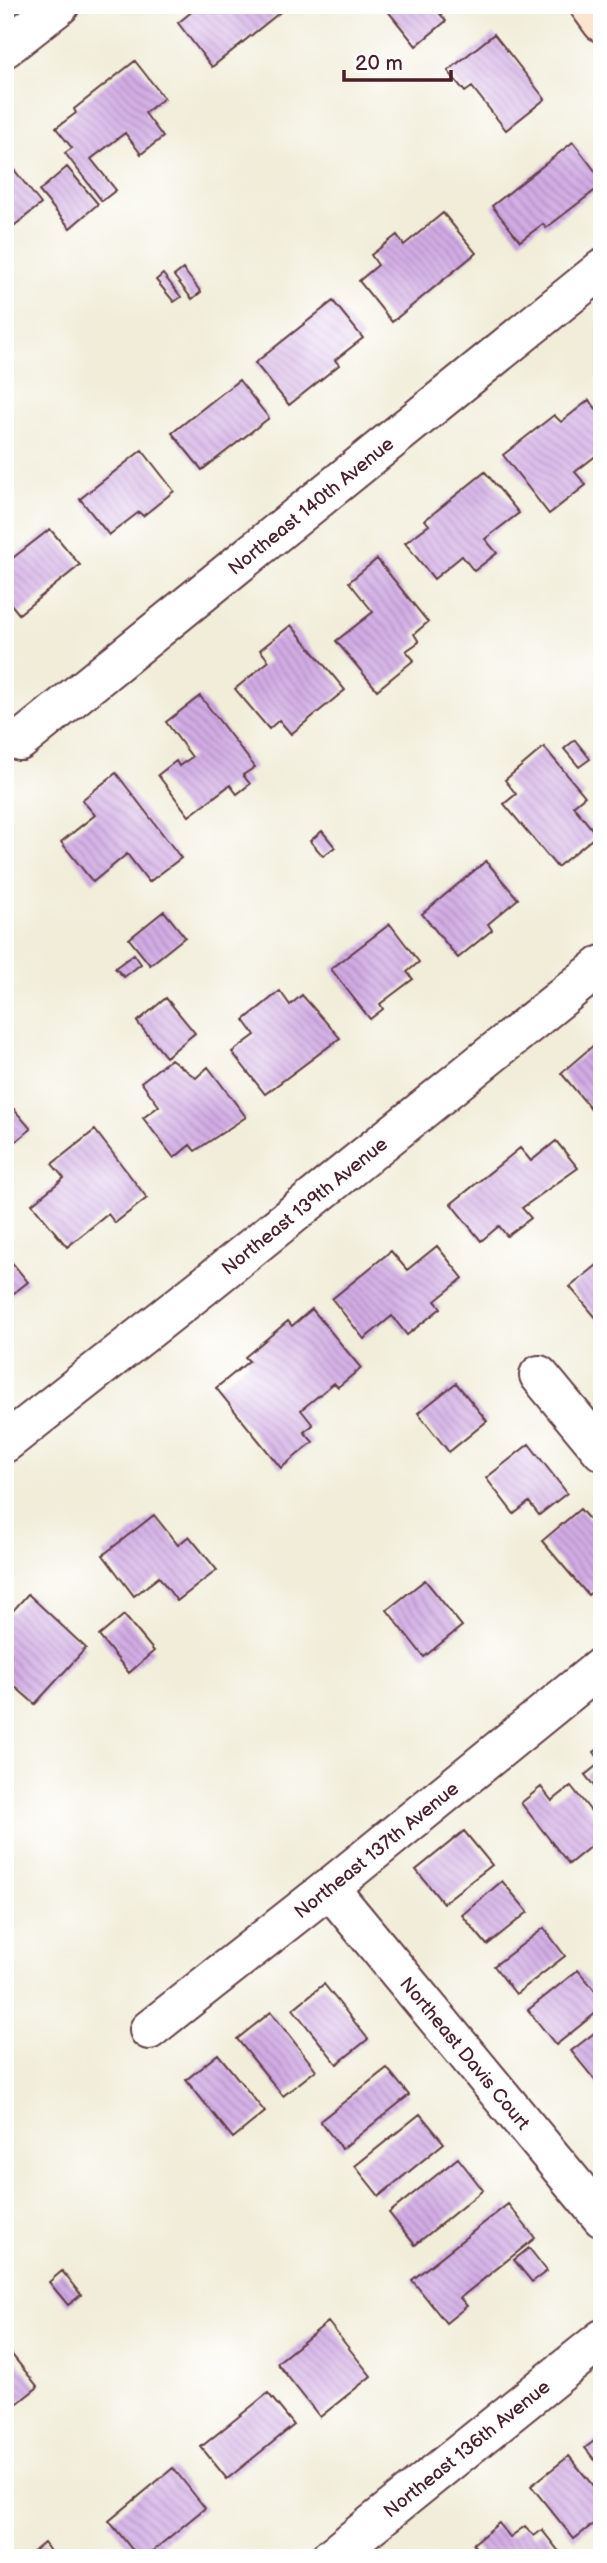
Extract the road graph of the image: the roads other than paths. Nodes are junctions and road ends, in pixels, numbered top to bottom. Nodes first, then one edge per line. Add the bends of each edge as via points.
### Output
1 (60, 5) edge
2 (589, 5) edge
3 (602, 23) edge
4 (5, 48) edge
5 (602, 270) edge
6 (20, 741) dead end
7 (602, 965) edge
8 (539, 1375) dead end
9 (5, 1443) edge
10 (602, 1451) edge
11 (602, 1666) edge
12 (329, 1888) junction
13 (149, 2030) dead end
14 (602, 2218) edge
15 (602, 2339) edge
16 (330, 2558) edge

1 - 4 street
2 - 3 street
5 - 6 street, Northeast 140th Avenue
7 - 9 street, Northeast 139th Avenue
8 - 10 street
11 - 12 street, Northeast 137th Avenue
12 - 13 street, Northeast 137th Avenue
12 - 14 street, Northeast Davis Court
15 - 16 street, Northeast 136th Avenue

